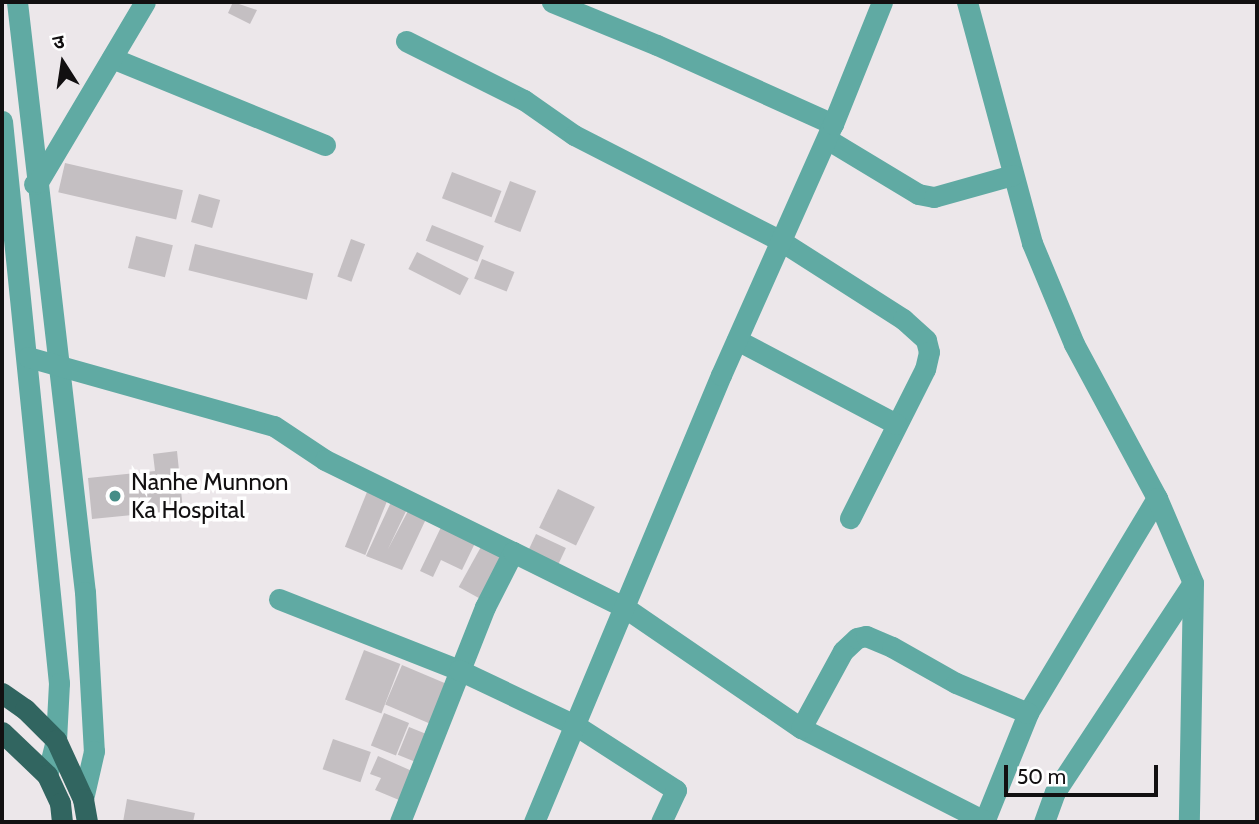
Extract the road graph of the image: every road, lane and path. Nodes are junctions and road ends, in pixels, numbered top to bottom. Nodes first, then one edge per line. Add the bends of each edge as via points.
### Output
1 (17, 2) edge
2 (145, 2) edge
3 (552, 2) edge
4 (882, 2) edge
5 (967, 2) edge
6 (406, 41) dead end
7 (111, 58) junction
8 (2, 121) edge
9 (830, 131) junction
10 (325, 145) dead end
11 (1013, 175) junction
12 (38, 182) junction
13 (9, 195) junction
14 (781, 241) junction
15 (737, 340) junction
16 (28, 357) junction
17 (59, 366) junction
18 (896, 424) junction
19 (1157, 498) junction
20 (850, 518) dead end
21 (513, 552) junction
22 (1193, 583) junction
23 (279, 599) dead end
24 (624, 607) junction
25 (459, 670) junction
26 (2, 693) edge
27 (1028, 713) junction
28 (575, 725) junction
29 (801, 728) junction
30 (2, 732) edge
31 (56, 740) junction
32 (47, 775) junction
33 (83, 799) junction
34 (62, 822) edge
35 (87, 822) edge
36 (400, 822) edge
37 (534, 822) edge
38 (661, 822) edge
39 (985, 822) edge
40 (1044, 822) edge
41 (1189, 822) edge

1 - 12 street
2 - 7 street
3 - 9 street via 657,44
4 - 9 street
5 - 11 street
6 - 14 street via 524,100 574,135
7 - 10 street
7 - 12 street
8 - 13 street
9 - 11 street via 918,194 934,197
9 - 14 street
11 - 19 street via 1032,243 1074,344
12 - 13 street
12 - 17 street
13 - 16 street
14 - 15 street
14 - 18 street via 902,319 926,340 925,369
15 - 18 street
15 - 24 street
16 - 17 street
16 - 31 street via 59,683
17 - 21 street via 274,426 326,460
17 - 33 street via 85,593 94,751
18 - 20 street
19 - 22 street
19 - 27 street
21 - 24 street
21 - 25 street
22 - 40 street via 1055,792
22 - 41 street
23 - 25 street
24 - 28 street
24 - 29 street
25 - 28 street
25 - 36 street
26 - 31 main road
27 - 29 street via 956,683 866,636 843,650
27 - 39 street
28 - 37 street
28 - 38 street via 676,790
29 - 39 street
30 - 32 main road
31 - 32 street
31 - 33 main road
32 - 34 main road via 60,803
33 - 35 main road

